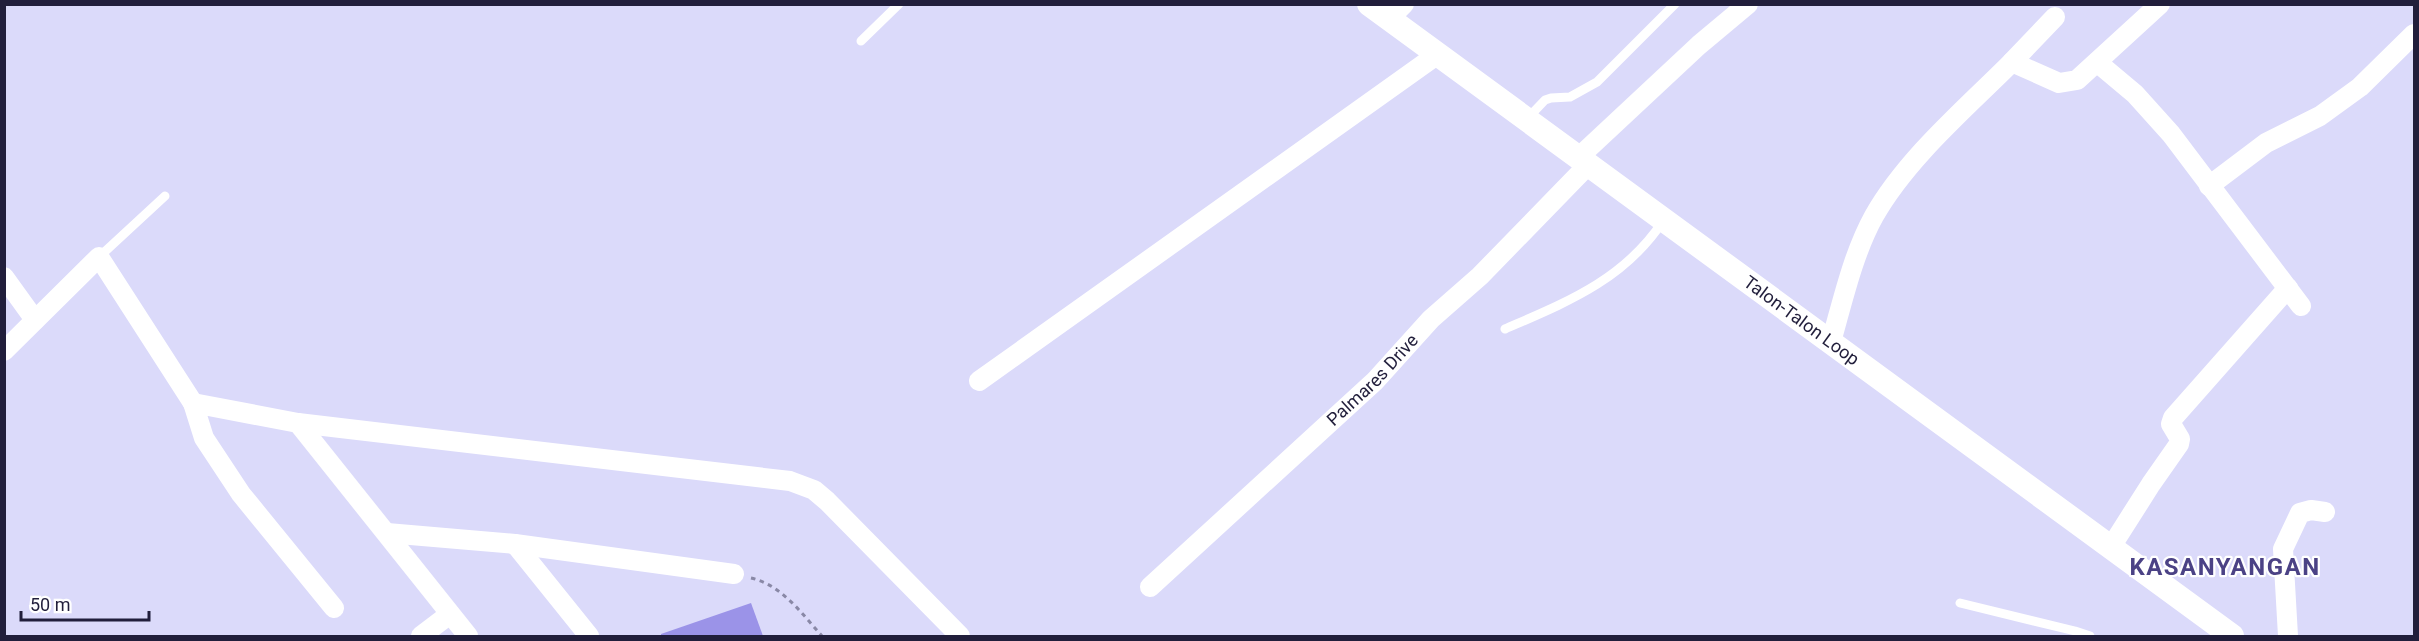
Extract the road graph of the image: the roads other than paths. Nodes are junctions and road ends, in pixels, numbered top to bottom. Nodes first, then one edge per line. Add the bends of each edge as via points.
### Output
1 (899, 4) edge
2 (1369, 4) edge
3 (1675, 4) edge
4 (1748, 4) edge
5 (2160, 4) edge
6 (1396, 12) edge
7 (2055, 17) dead end
8 (2415, 34) edge
9 (861, 41) dead end
10 (1438, 54) junction
11 (2012, 62) junction
12 (2098, 63) junction
13 (1527, 119) junction
14 (1584, 161) junction
15 (2209, 186) junction
16 (165, 196) dead end
17 (1665, 219) junction
18 (99, 257) junction
19 (4, 277) edge
20 (2288, 288) junction
21 (2301, 306) dead end
22 (35, 320) junction
23 (1505, 329) dead end
24 (1831, 342) junction
25 (4, 351) edge
26 (980, 381) dead end
27 (194, 403) junction
28 (298, 423) junction
29 (2325, 512) dead end
30 (387, 532) junction
31 (515, 544) junction
32 (2111, 547) junction
33 (734, 574) road end
34 (1150, 587) dead end
35 (1960, 603) dead end
36 (334, 608) dead end
37 (450, 614) junction
38 (421, 636) edge
39 (468, 636) edge
40 (589, 636) edge
41 (960, 636) edge
42 (2090, 636) edge
43 (2232, 636) edge
44 (2288, 636) edge

1 - 9 lane
2 - 6 street, Talon-Talon Loop
3 - 13 lane via 1597,82 1570,97 1545,100
4 - 14 street, Palmares Drive via 1691,53
5 - 12 street
6 - 10 street, Talon-Talon Loop
7 - 11 street
8 - 15 street via 2360,87 2320,116 2266,143
10 - 13 street, Talon-Talon Loop
10 - 26 street
11 - 12 street via 2048,80 2066,83 2077,80
11 - 24 street via 1896,181 1873,218 1859,252
12 - 15 street via 2135,94
13 - 14 street, Talon-Talon Loop
14 - 17 street, Talon-Talon Loop
14 - 34 street, Palmares Drive via 1480,276 1431,319 1375,381
15 - 20 street
16 - 18 lane
17 - 23 lane via 1615,273 1557,307
17 - 24 street, Talon-Talon Loop
18 - 22 street
18 - 27 street
19 - 22 street
20 - 21 street
20 - 32 street via 2173,418 2171,424 2180,444
22 - 25 street
24 - 32 street, Talon-Talon Loop
27 - 28 street
27 - 36 street via 204,438 241,494
28 - 30 street
28 - 41 street via 790,481 814,490 827,501
29 - 44 street via 2300,513 2284,543
30 - 31 street
30 - 37 street
31 - 33 street
31 - 40 street
32 - 43 street, Talon-Talon Loop
35 - 42 lane
37 - 38 street
37 - 39 street

